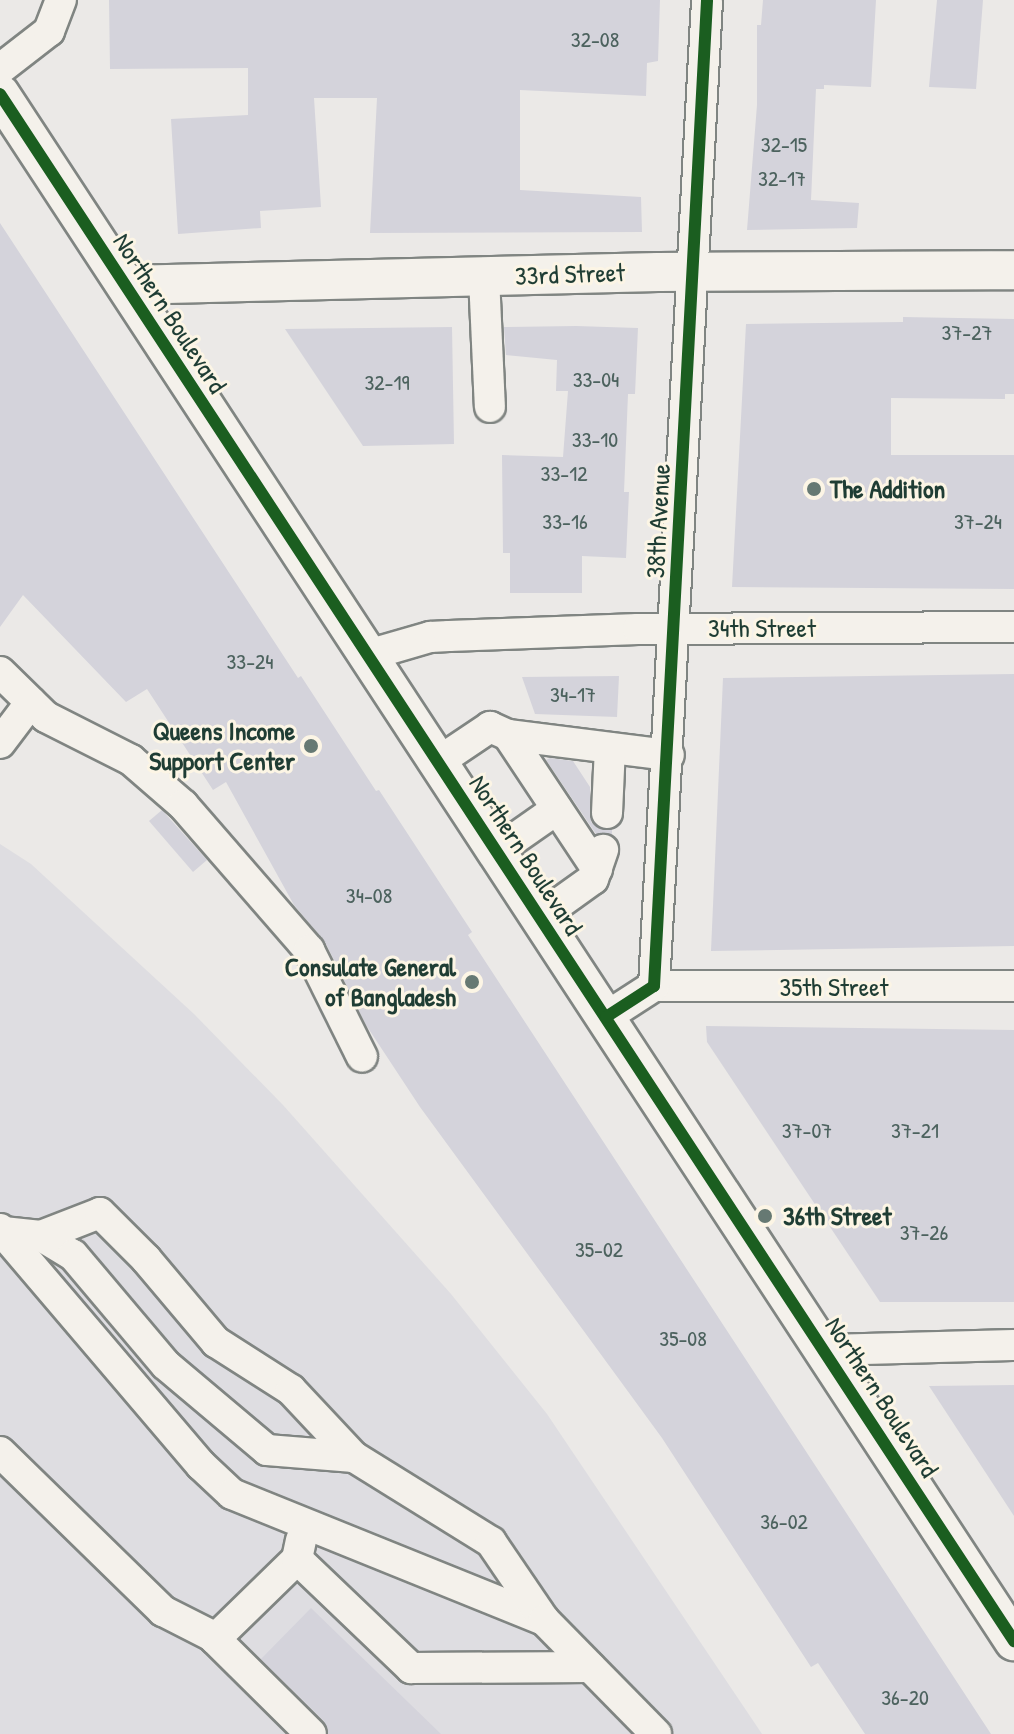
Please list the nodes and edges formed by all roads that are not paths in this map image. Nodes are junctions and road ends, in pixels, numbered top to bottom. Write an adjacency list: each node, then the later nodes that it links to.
1 (61, 0): 3 (street)
2 (707, 0): 6 (street, 38th Avenue)
3 (0, 69)
4 (0, 94): 8 (main road, Northern Boulevard)
5 (1014, 270): 6 (main road, 33rd Street)
6 (693, 272): 7 (main road, 33rd Street); 11 (street, 38th Avenue)
7 (484, 277): 8 (main road, 33rd Street); 9 (street)
8 (126, 285): 12 (main road, Northern Boulevard)
9 (490, 407)
10 (1014, 627): 11 (street, 34th Street)
11 (674, 629): 12 (street, 34th Street); 18 (street, 38th Avenue)
12 (368, 655): 19 (main road, Northern Boulevard)
13 (0, 672): 14 (street)
14 (31, 702): 16 (street); 27 (street)
15 (508, 735): 17 (street); 19 (street); 20 (street)
16 (0, 743)
17 (610, 748): 18 (street); 21 (street)
18 (669, 755): 24 (street, 38th Avenue)
19 (438, 762): 22 (main road, Northern Boulevard)
20 (557, 809): 22 (street); 23 (street)
21 (607, 813)
22 (497, 851): 23 (main road, Northern Boulevard)
23 (540, 917): 26 (main road, Northern Boulevard)
24 (654, 986): 25 (street, 35th Street); 26 (street)
25 (1014, 986)
26 (606, 1017): 31 (main road, Northern Boulevard)
27 (362, 1057)
28 (1, 1231): 29 (street); 34 (street)
29 (41, 1236): 33 (street); 33 (street)
30 (1014, 1345): 31 (street)
31 (824, 1350): 38 (main road, Northern Boulevard)
32 (0, 1452): 37 (street)
33 (354, 1457): 36 (street)
34 (305, 1523): 35 (street); 36 (street)
35 (297, 1559): 37 (street); 39 (street)
36 (544, 1620): 39 (street)
37 (215, 1639): 40 (street)
38 (1014, 1641)
39 (590, 1667): 41 (street)
40 (311, 1734)
41 (656, 1734)

